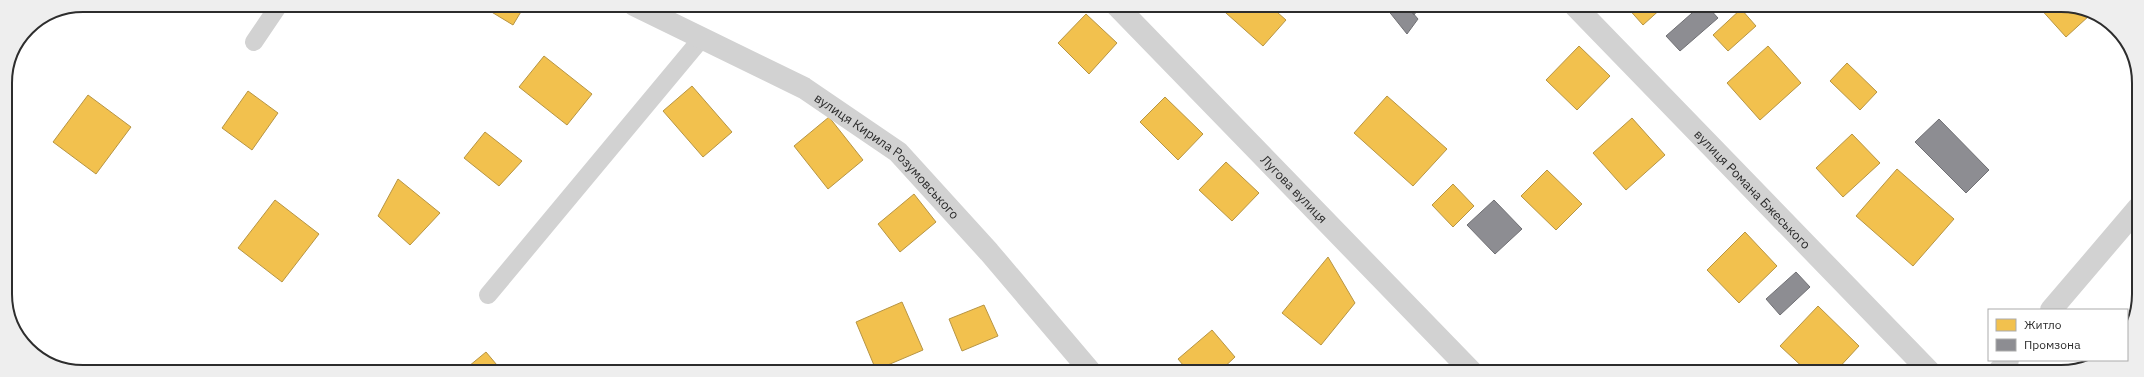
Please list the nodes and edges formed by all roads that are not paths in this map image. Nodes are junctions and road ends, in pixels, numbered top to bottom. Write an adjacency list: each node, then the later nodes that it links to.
1 (274, 12): 6 (lane)
2 (648, 12): 5 (street, вулиця Кирила Розумовського)
3 (1123, 12): 11 (street, Лугова вулиця)
4 (1581, 12): 12 (street, вулиця Романа Бжеського)
5 (702, 38): 8 (lane); 10 (street, вулиця Кирила Розумовського)
6 (254, 42)
7 (2132, 215): 9 (street)
8 (488, 295)
9 (2052, 309)
10 (1084, 365)
11 (1465, 365)
12 (1923, 365)

